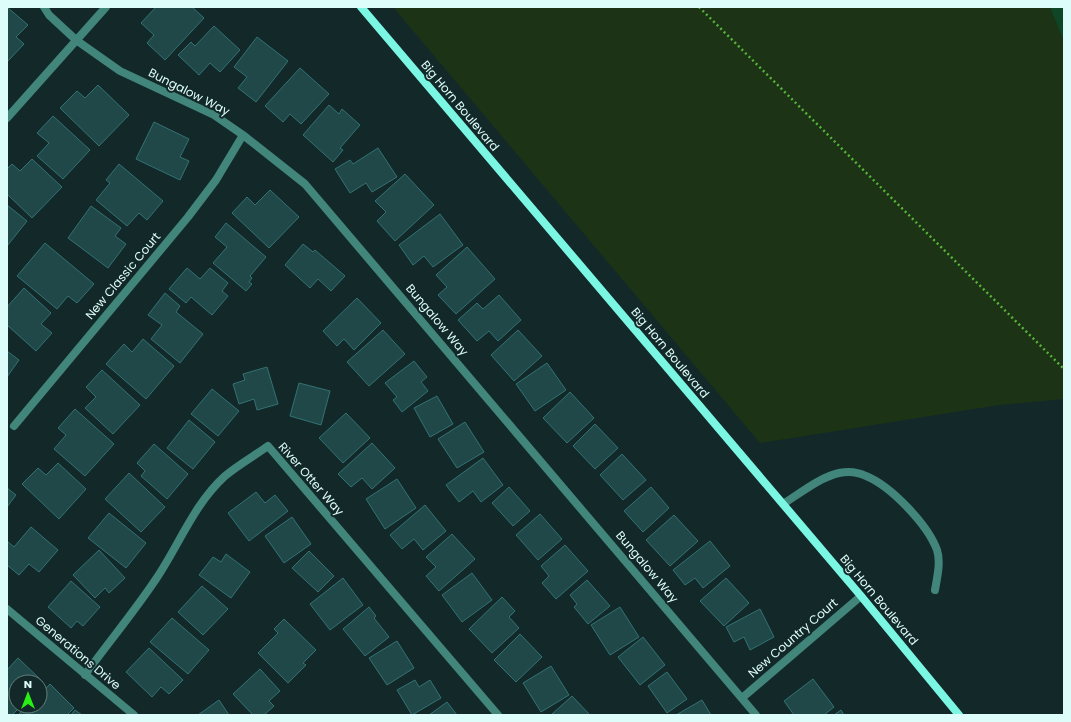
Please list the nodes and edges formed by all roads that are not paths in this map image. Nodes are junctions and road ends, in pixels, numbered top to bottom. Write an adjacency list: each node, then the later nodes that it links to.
1 (44, 7): 4 (street, Bungalow Way)
2 (106, 7): 4 (street)
3 (361, 7): 8 (main road, Big Horn Boulevard)
4 (76, 40): 5 (street); 6 (street, Bungalow Way)
5 (7, 118)
6 (244, 136): 7 (street, New Classic Court); 13 (street, Bungalow Way)
7 (14, 426)
8 (783, 504): 9 (street); 10 (main road, Big Horn Boulevard)
9 (935, 590)
10 (861, 596): 13 (street, New Country Court); 17 (main road, Big Horn Boulevard)
11 (7, 609): 12 (street, Generations Drive)
12 (85, 675): 14 (street, Generations Drive); 15 (street, River Otter Way)
13 (742, 698): 16 (street, Bungalow Way)
14 (134, 715)
15 (498, 715)
16 (756, 715)
17 (960, 715)

